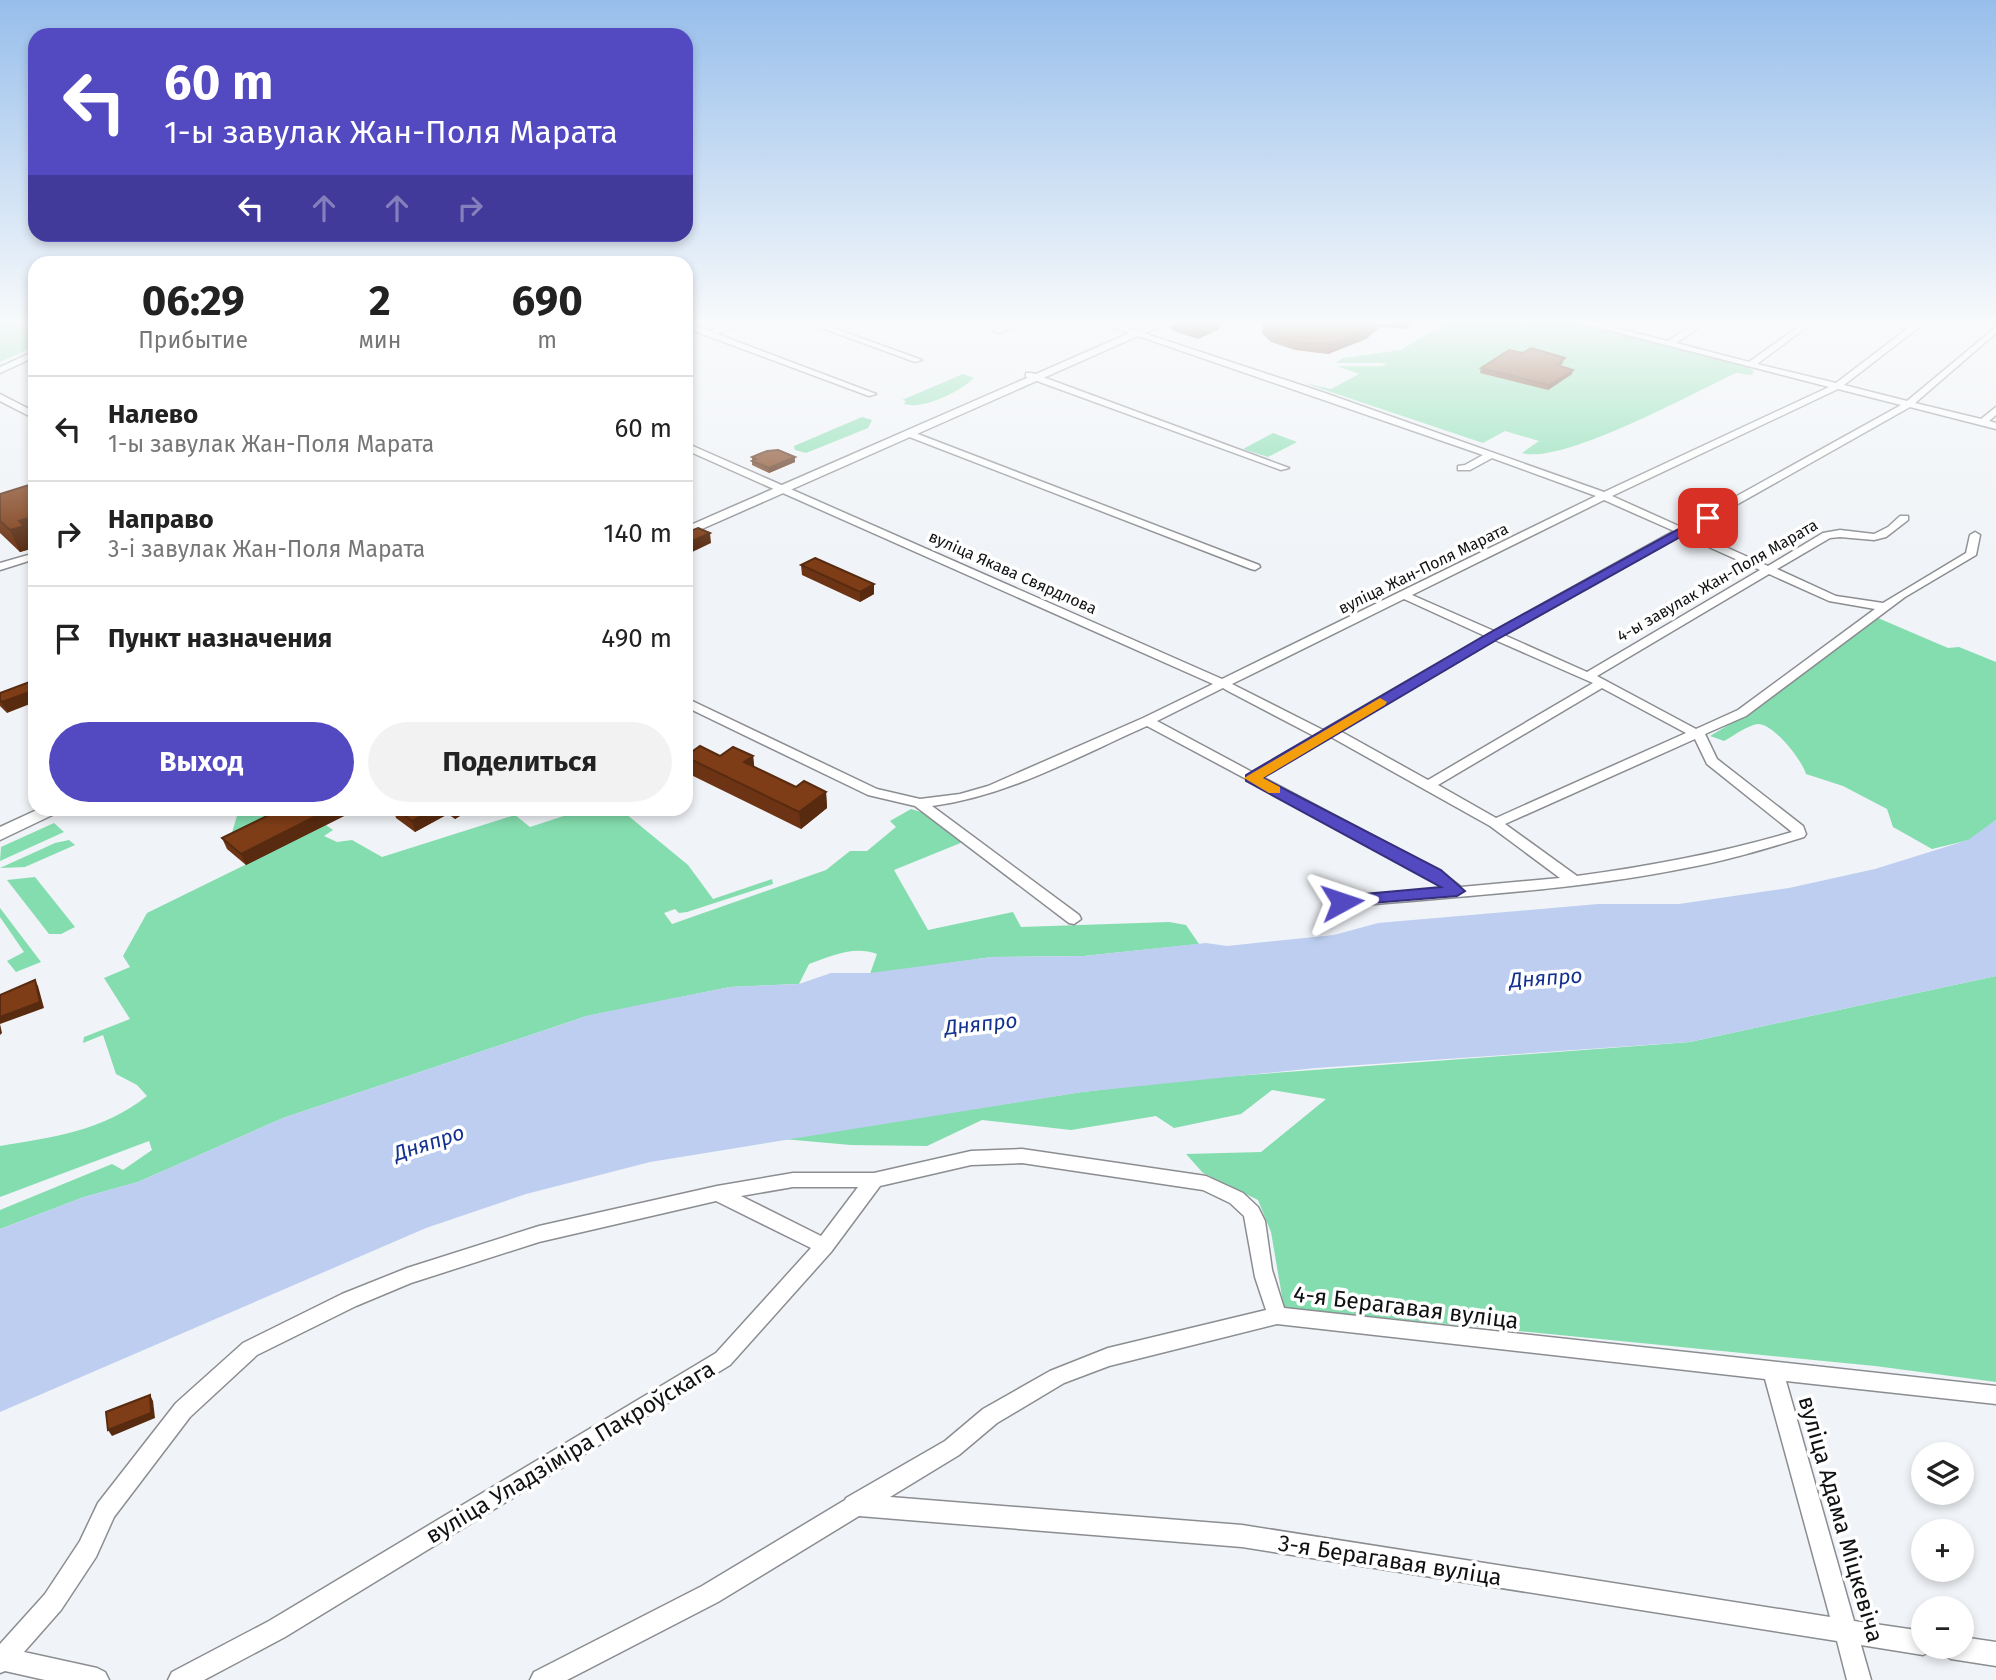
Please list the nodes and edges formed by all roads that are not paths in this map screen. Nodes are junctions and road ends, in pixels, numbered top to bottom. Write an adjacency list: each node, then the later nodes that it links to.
1 (4, 399): 11 (street)
2 (980, 399): 19 (main road)
3 (983, 399): 14 (main road)
4 (1097, 399): 17 (street)
5 (1332, 399): 16 (street)
6 (1809, 399): 20 (street, вуліца Жан-Поля Марата)
7 (1890, 399): 9 (street)
8 (1913, 399): 9 (street)
9 (1908, 404): 12 (street); 24 (street)
10 (1996, 410): 12 (street)
11 (28, 412)
12 (1982, 423): 13 (street)
13 (1996, 426)
14 (910, 434): 19 (main road); 27 (street)
15 (693, 449): 19 (street, вуліца Якава Свярдлова)
16 (1492, 454): 18 (street); 20 (street)
17 (1284, 468)
18 (1461, 468)
19 (779, 488): 22 (main road); 23 (main road); 37 (street, вуліца Якава Свярдлова)
20 (1604, 496): 24 (street); 30 (street, вуліца Жан-Поля Марата)
21 (1904, 518): 29 (street, 4-ы завулак Жан-Поля Марата)
22 (693, 522)
23 (693, 529)
24 (1684, 531): 29 (street); 34 (street)
25 (1975, 535): 32 (street)
26 (28, 558): 28 (street)
27 (1255, 567)
28 (0, 568)
29 (1770, 568): 31 (street); 35 (street, 4-ы завулак Жан-Поля Марата)
30 (1404, 595): 34 (street); 37 (street, вуліца Жан-Поля Марата)
31 (1833, 599): 32 (street); 33 (street)
32 (1887, 607): 33 (street)
33 (1864, 623): 41 (street)
34 (1493, 636): 35 (street); 40 (street)
35 (1587, 677): 36 (street)
36 (1602, 683): 41 (street); 43 (street)
37 (1221, 684): 39 (street, вуліца Жан-Поля Марата); 40 (street, вуліца Якава Свярдлова)
38 (693, 705): 44 (street)
39 (1147, 721): 42 (street); 44 (street, вуліца Жан-Поля Марата)
40 (1326, 733): 42 (street); 43 (street, вуліца Якава Свярдлова)
41 (1699, 735): 47 (street); 50 (street)
42 (1251, 778): 51 (street)
43 (1429, 785): 47 (street, вуліца Якава Свярдлова)
44 (920, 803): 53 (street)
45 (28, 812): 48 (main road)
46 (40, 816): 49 (main road)
47 (1495, 823): 50 (street, вуліца Якава Свярдлова)
48 (0, 824)
49 (0, 834)
50 (1573, 880): 51 (street)
51 (1457, 891): 52 (street)
52 (1342, 902)
53 (1074, 919)
54 (874, 1180): 55 (street); 56 (street, вуліца Уладзіміра Пакроўскага); 57 (street)
55 (717, 1193): 56 (street); 65 (street)
56 (824, 1246): 67 (street, вуліца Уладзіміра Пакроўскага)
57 (1276, 1316): 58 (street, 4-я Берагавая вуліца); 60 (street, 4-я Берагавая вуліца)
58 (1773, 1372): 59 (street, 4-я Берагавая вуліца); 61 (street, вуліца Адама Міцкевіча)
59 (1996, 1395)
60 (854, 1504): 61 (street, 3-я Берагавая вуліца); 68 (street, 4-я Берагавая вуліца)
61 (1845, 1630): 62 (street, 3-я Берагавая вуліца); 69 (street, вуліца Адама Міцкевіча)
62 (1911, 1641)
63 (1974, 1651): 64 (street)
64 (1996, 1654)
65 (2, 1660): 66 (street)
66 (97, 1680)
67 (180, 1680)
68 (542, 1680)
69 (1859, 1680)

